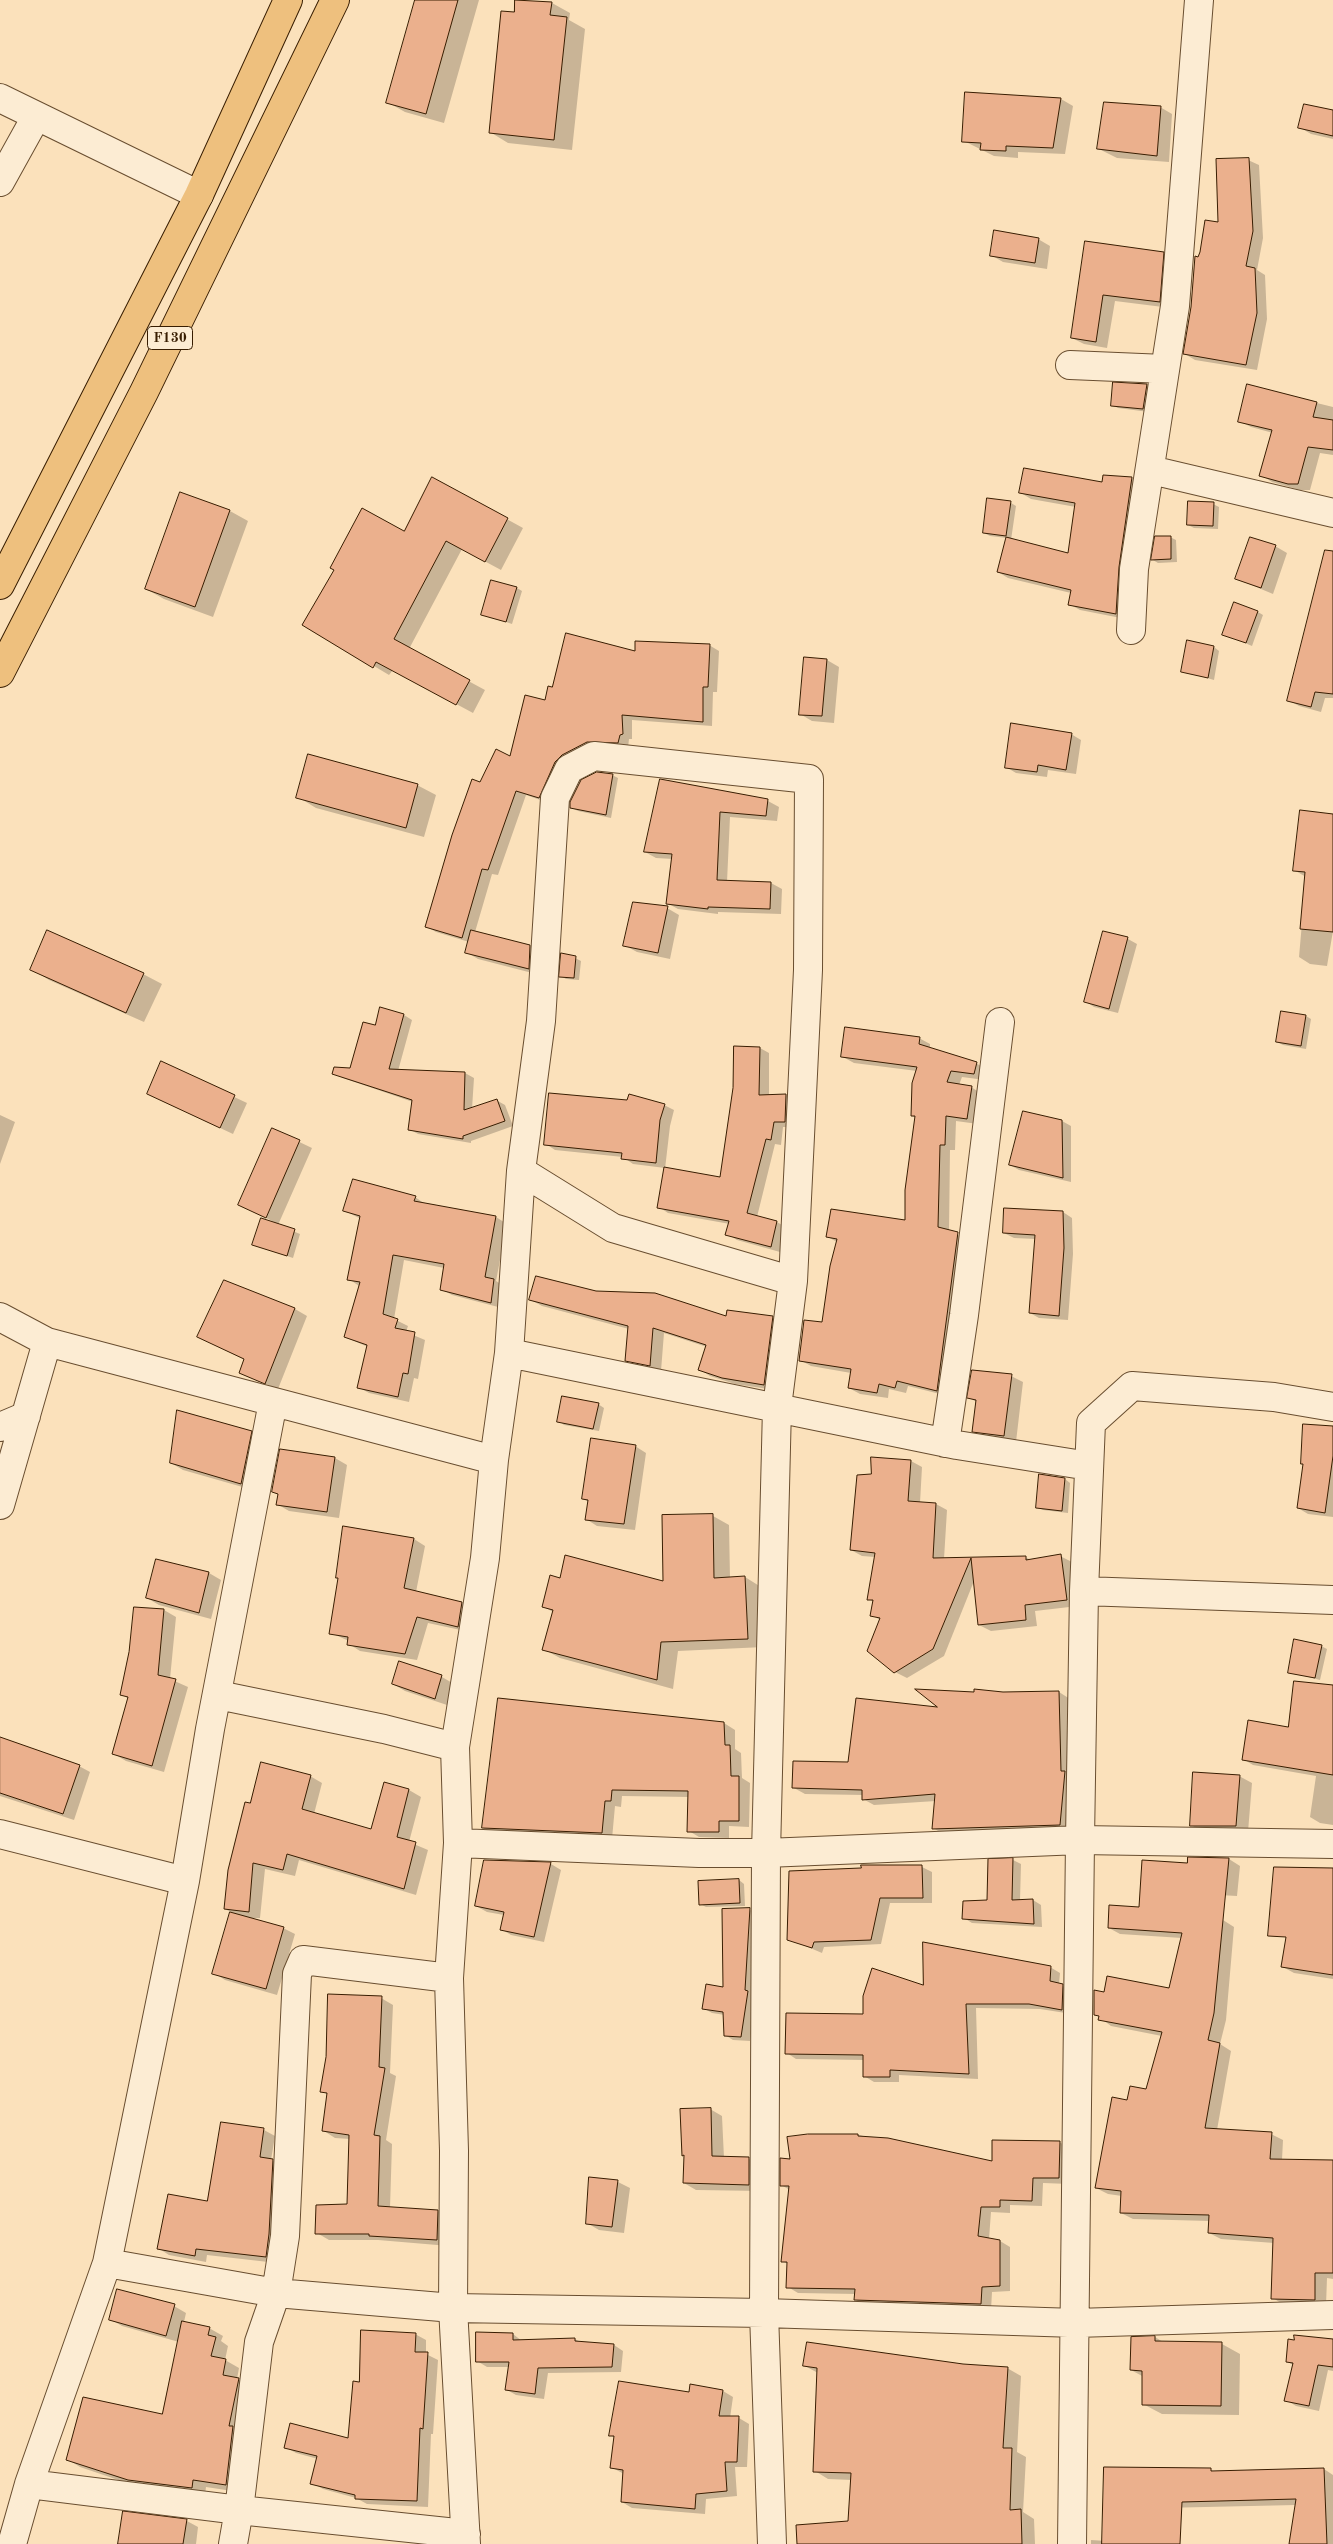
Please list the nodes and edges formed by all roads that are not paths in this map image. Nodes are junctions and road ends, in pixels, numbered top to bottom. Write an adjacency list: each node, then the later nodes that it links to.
1 (288, 0): 7 (main road, F130)
2 (335, 0): 14 (main road, F130)
3 (1199, 0): 9 (street)
4 (0, 98): 5 (street)
5 (36, 117): 6 (street); 7 (street)
6 (0, 182)
7 (199, 196): 12 (main road, F130)
8 (1070, 365): 9 (street)
9 (1165, 369): 10 (street)
10 (1151, 470): 11 (street); 13 (street)
11 (1333, 513)
12 (0, 585)
13 (1130, 630)
14 (0, 673)
15 (1000, 1022): 26 (street)
16 (522, 1171): 17 (street); 17 (street); 20 (street)
17 (794, 1281): 22 (street)
18 (0, 1317): 19 (street)
19 (47, 1342): 21 (street); 24 (street)
20 (509, 1353): 22 (street); 27 (street)
21 (272, 1402): 27 (street); 32 (street)
22 (777, 1407): 26 (street); 38 (street)
23 (1333, 1407): 28 (street)
24 (26, 1416): 25 (street); 29 (street)
25 (0, 1427)
26 (945, 1443): 28 (street)
27 (494, 1460): 33 (street)
28 (1089, 1466): 30 (street)
29 (0, 1505)
30 (1084, 1591): 31 (street); 35 (street)
31 (1333, 1600)
32 (218, 1695): 33 (street); 39 (street)
33 (455, 1747): 36 (street)
34 (0, 1834): 39 (street)
35 (1080, 1840): 37 (street); 38 (street); 46 (street)
36 (458, 1843): 38 (street); 40 (street)
37 (1333, 1844)
38 (766, 1853): 44 (street)
39 (185, 1881): 41 (street)
40 (449, 1978): 42 (street); 43 (street)
41 (107, 2263): 42 (street); 47 (street)
42 (276, 2293): 43 (street); 48 (street)
43 (453, 2308): 44 (street); 49 (street)
44 (764, 2313): 46 (street); 52 (street)
45 (1333, 2315): 46 (street)
46 (1076, 2323): 53 (street)
47 (29, 2484): 48 (street); 50 (street)
48 (239, 2510): 49 (street); 51 (street)
49 (466, 2539)
50 (12, 2544)
51 (233, 2544)
52 (772, 2544)
53 (1072, 2544)

